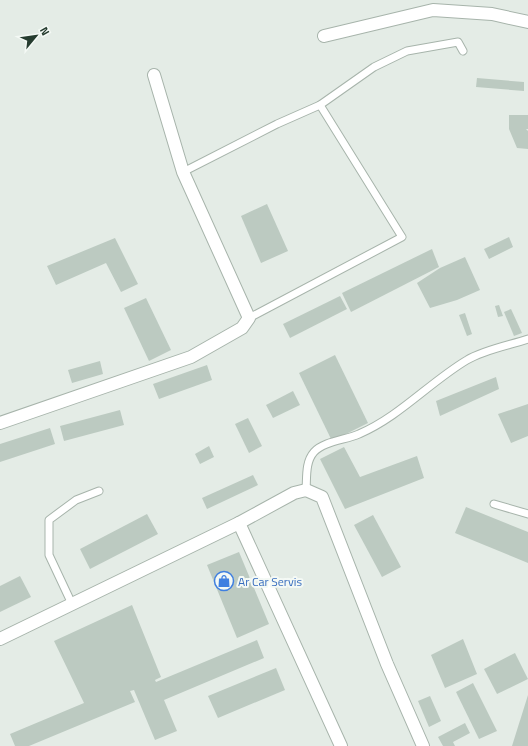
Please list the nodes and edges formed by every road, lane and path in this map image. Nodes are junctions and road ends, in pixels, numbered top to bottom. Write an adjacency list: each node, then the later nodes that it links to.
1 (528, 22): 2 (street)
2 (324, 36)
3 (463, 50): 5 (lane)
4 (154, 75): 6 (street)
5 (320, 105): 6 (lane); 7 (lane)
6 (183, 172): 7 (street)
7 (248, 318): 9 (street)
8 (528, 339): 10 (lane)
9 (0, 423)
10 (306, 490): 14 (street); 18 (street)
11 (98, 491): 15 (lane)
12 (494, 504): 13 (lane)
13 (528, 514)
14 (239, 523): 15 (street); 17 (street)
15 (72, 604): 16 (street)
16 (0, 639)
17 (341, 746)
18 (424, 746)

